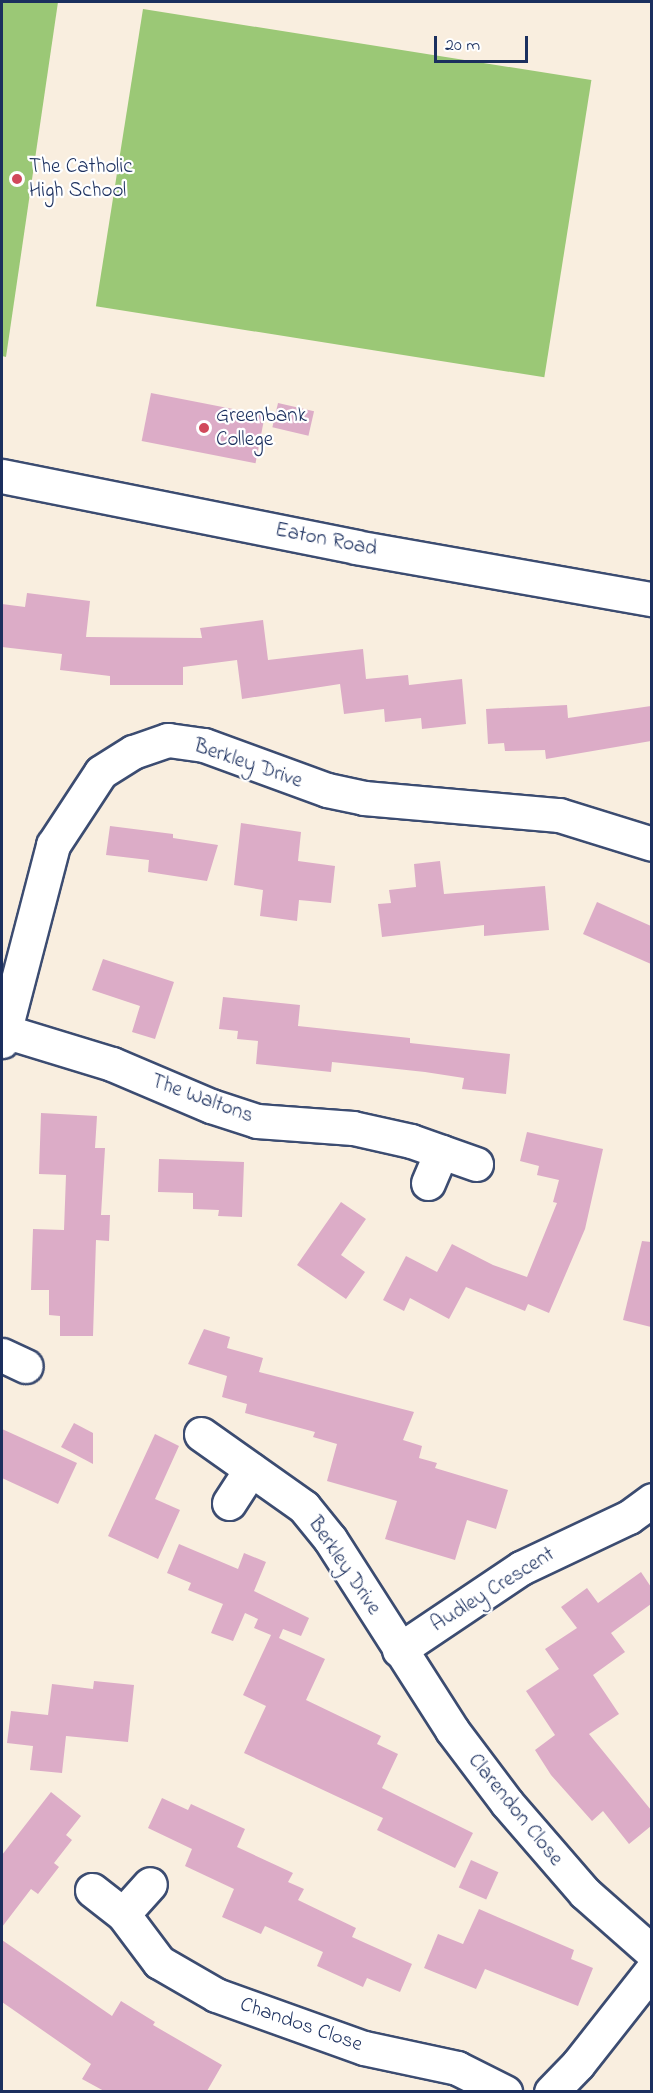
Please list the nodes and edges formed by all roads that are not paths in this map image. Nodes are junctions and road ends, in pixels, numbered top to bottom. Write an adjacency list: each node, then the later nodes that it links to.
1 (2, 476): 2 (street, Eaton Road)
2 (651, 598)
3 (651, 844): 4 (street, Berkley Drive)
4 (3, 1036): 5 (street, The Waltons)
5 (441, 1152): 6 (street, The Waltons); 7 (street)
6 (476, 1164)
7 (428, 1183)
8 (201, 1434): 9 (street, Berkley Drive)
9 (251, 1469): 11 (street); 12 (street, Berkley Drive)
10 (651, 1500): 12 (street, Audley Crescent)
11 (229, 1503)
12 (399, 1650): 16 (street, Clarendon Close)
13 (150, 1884): 15 (street)
14 (92, 1890): 15 (street, Chandos Close)
15 (123, 1914): 18 (street, Chandos Close)
16 (651, 1952)
17 (651, 1970): 19 (street)
18 (505, 2091)
19 (551, 2091)

